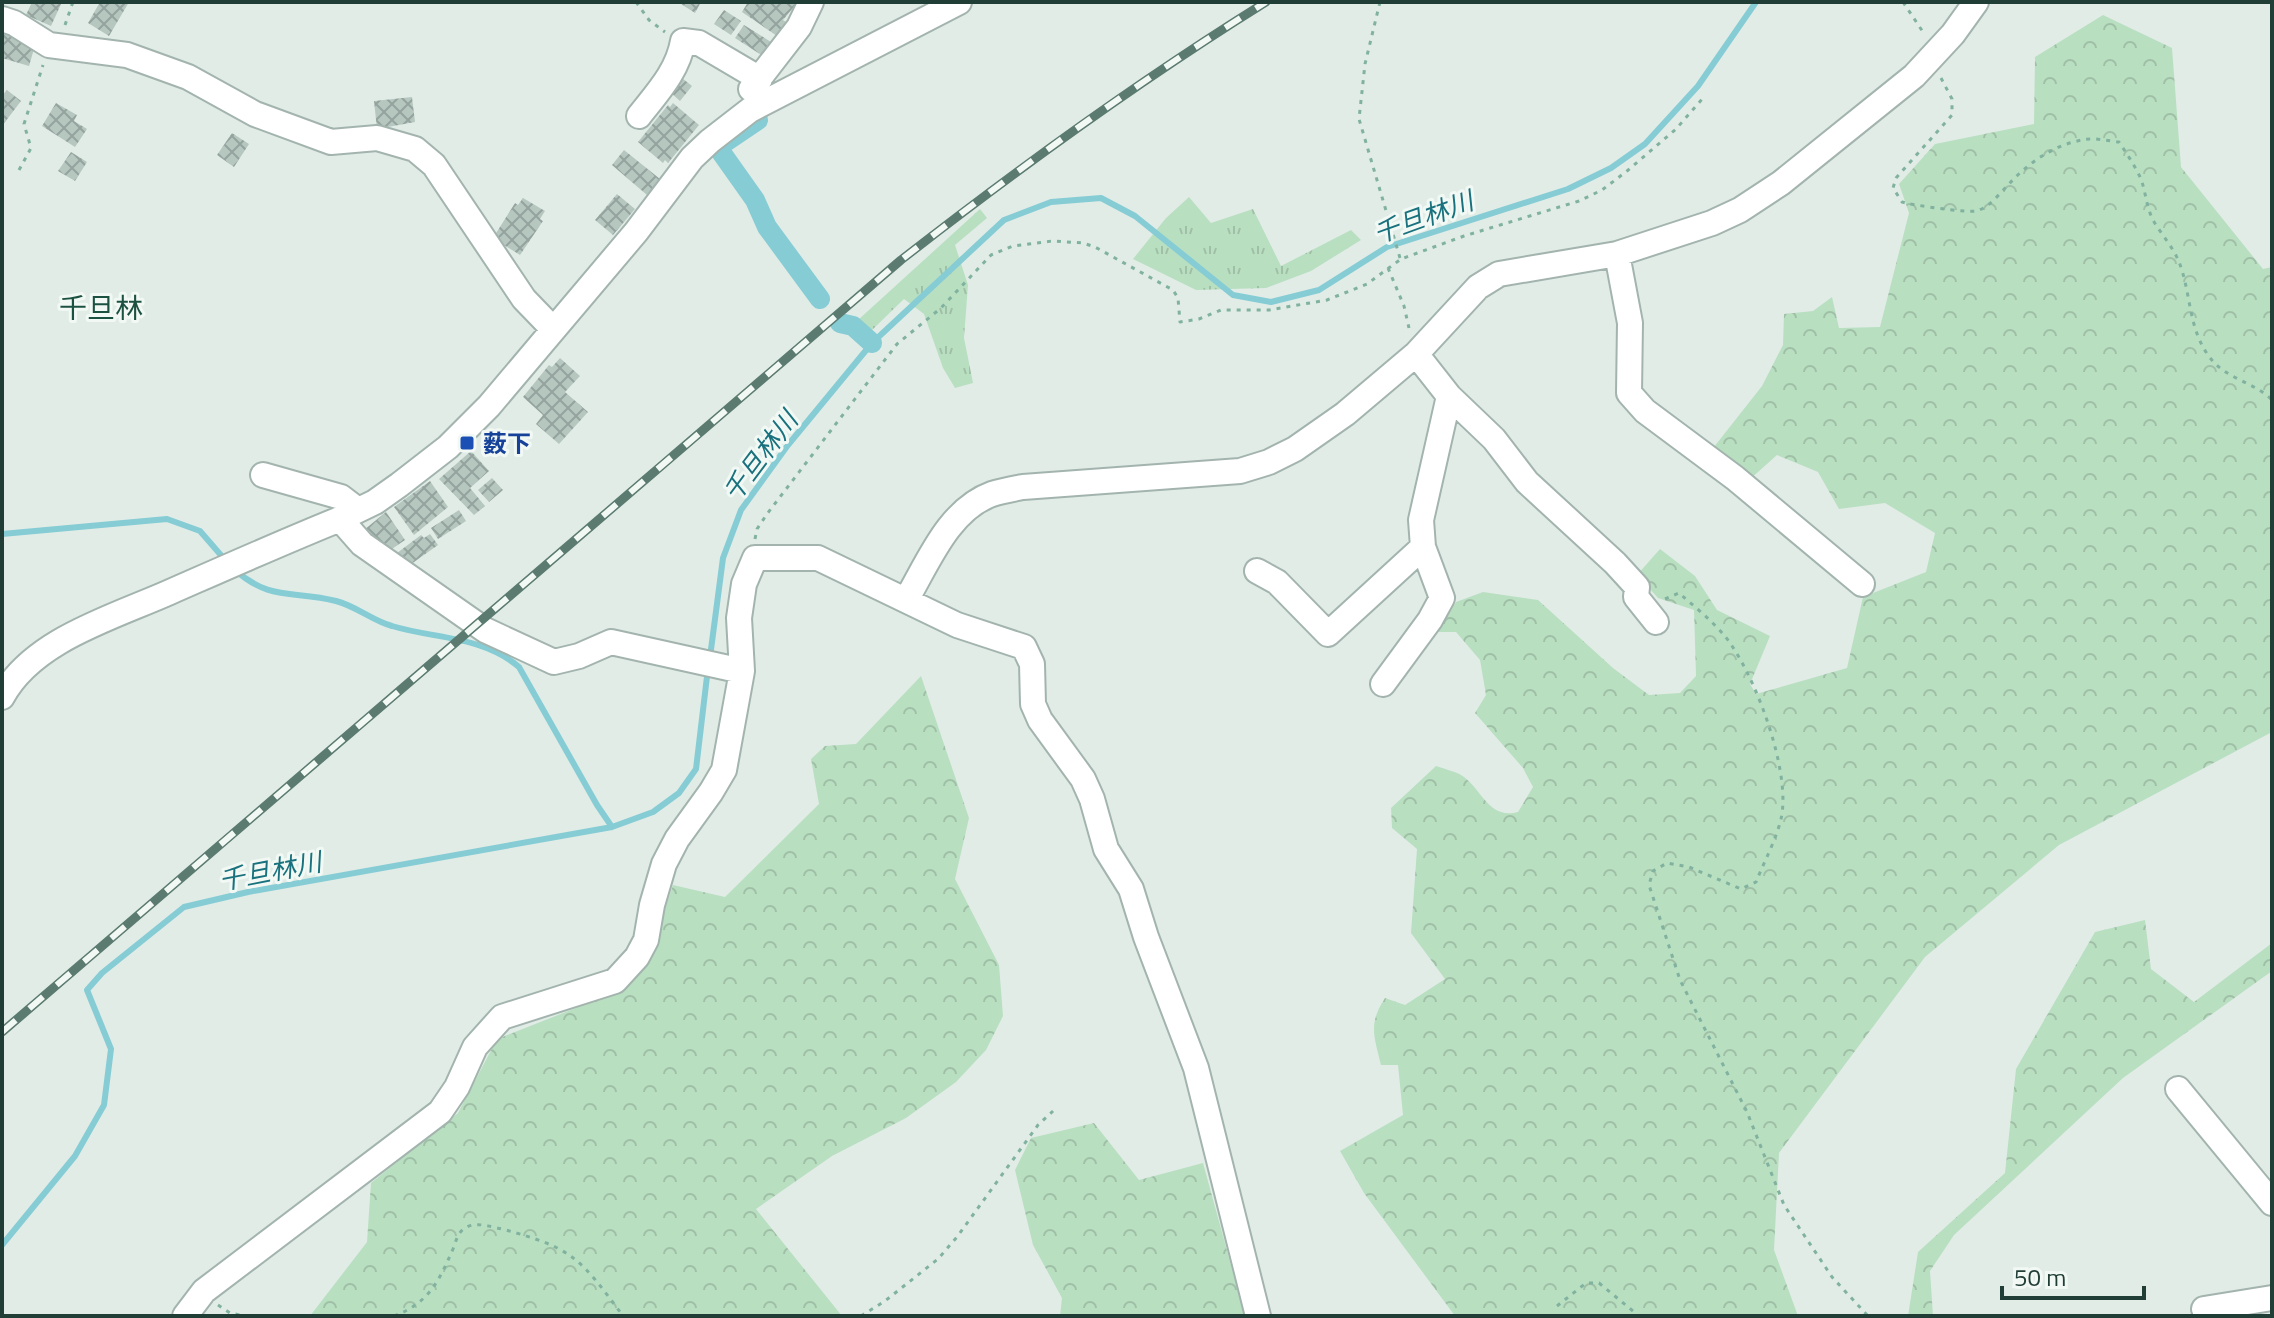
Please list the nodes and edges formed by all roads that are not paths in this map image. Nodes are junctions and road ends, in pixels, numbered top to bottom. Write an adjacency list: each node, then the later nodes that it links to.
1 (811, 2): 5 (street)
2 (959, 2): 6 (street)
3 (1976, 2): 8 (street)
4 (2, 19): 9 (street)
5 (760, 79): 6 (street); 7 (street)
6 (750, 110): 9 (street)
7 (639, 116)
8 (1617, 254): 10 (street); 16 (street)
9 (553, 329): 13 (street)
10 (1416, 354): 11 (street); 17 (street)
11 (1449, 396): 14 (street); 18 (street)
12 (263, 475): 13 (street)
13 (349, 514): 19 (street); 21 (street)
14 (1423, 547): 15 (street); 20 (street)
15 (1257, 571)
16 (1862, 584)
17 (906, 600): 19 (street); 27 (street)
18 (1656, 622)
19 (742, 671): 26 (street)
20 (1383, 684)
21 (2, 697)
22 (2178, 1089): 23 (street)
23 (2272, 1203)
24 (2272, 1298): 25 (street)
25 (2204, 1309)
26 (185, 1316)
27 (1258, 1316)

